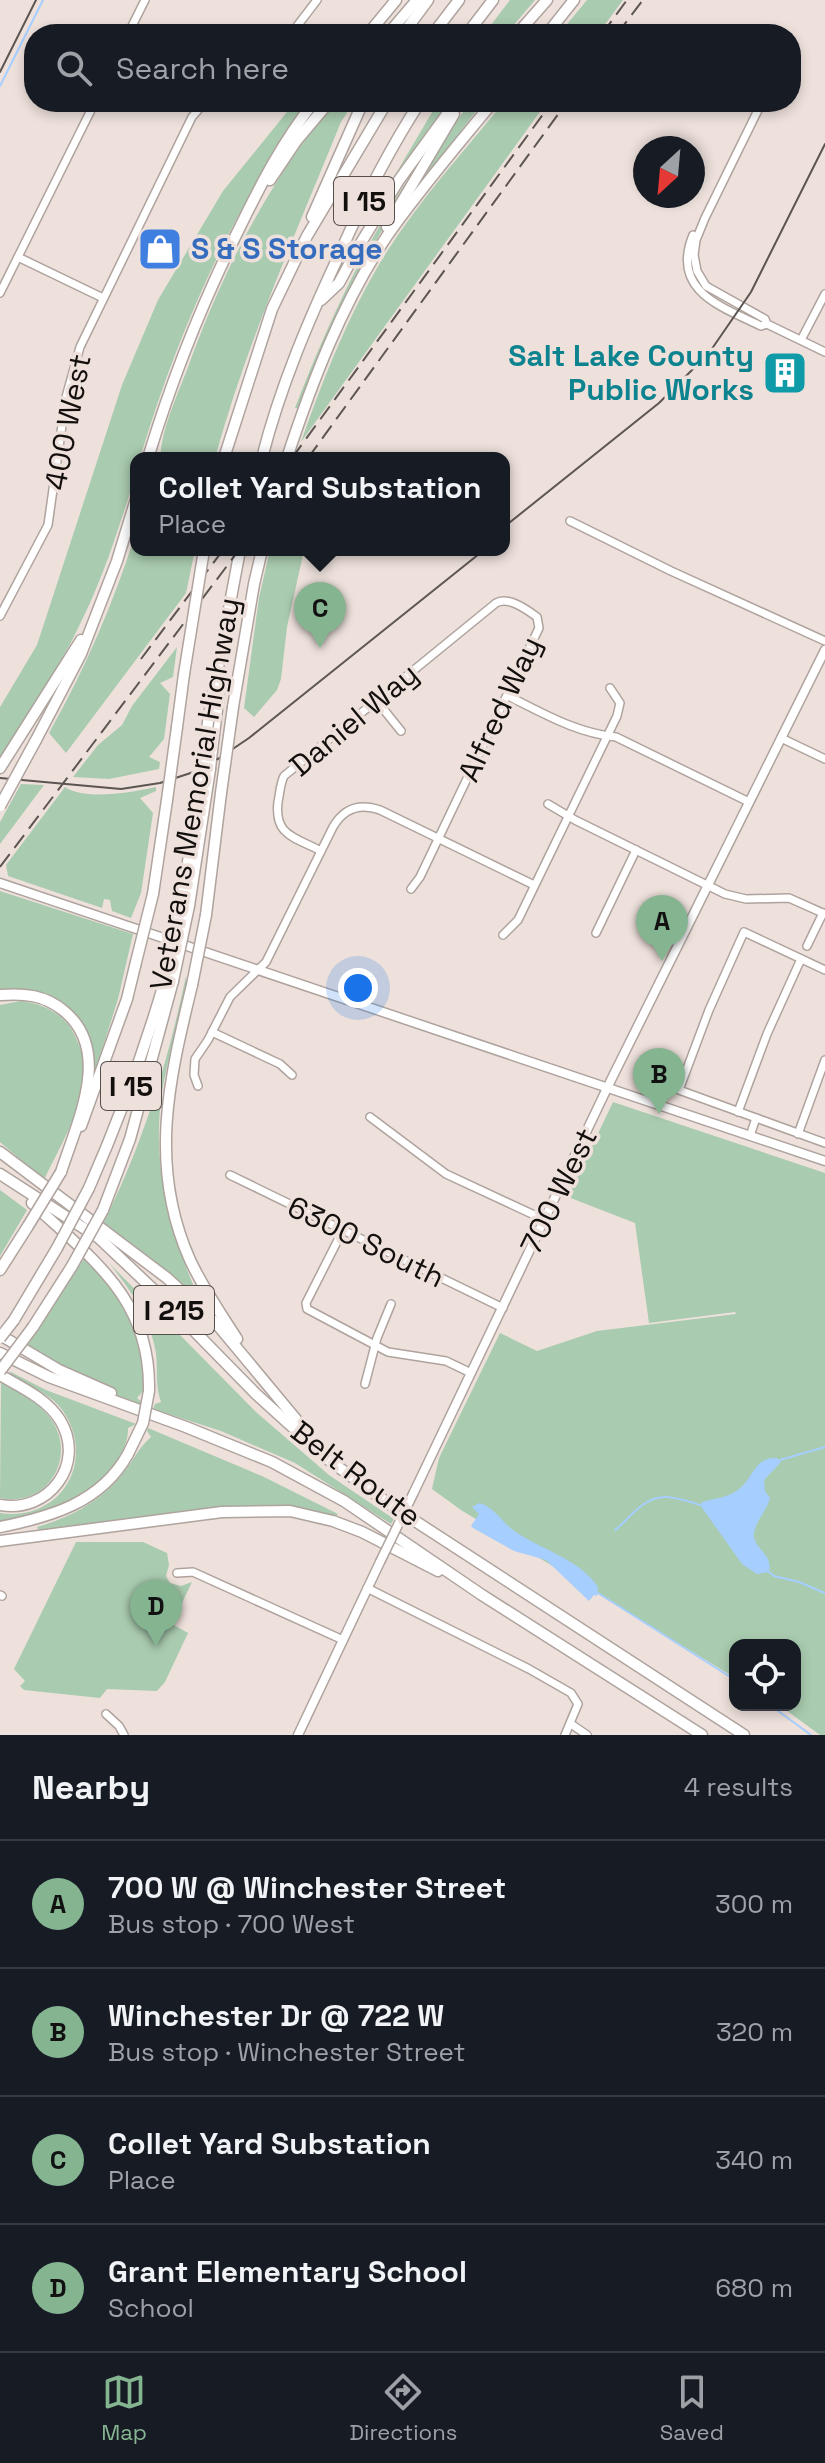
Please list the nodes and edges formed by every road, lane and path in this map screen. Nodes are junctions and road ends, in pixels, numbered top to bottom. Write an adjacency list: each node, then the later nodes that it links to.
1 (145, 0): 10 (street)
2 (317, 0): 11 (street)
3 (396, 0): 12 (highway)
4 (417, 0): 13 (highway)
5 (428, 0): 14 (highway)
6 (459, 0): 15 (highway)
7 (493, 0): 16 (highway)
8 (547, 0): 17 (highway)
9 (574, 0): 18 (highway)
10 (133, 24)
11 (299, 24)
12 (376, 24)
13 (397, 24)
14 (410, 24)
15 (441, 24)
16 (475, 24)
17 (526, 24)
18 (555, 24)
19 (90, 112): 31 (street)
20 (196, 112): 35 (street, 400 West)
21 (307, 112): 30 (highway)
22 (321, 112): 30 (highway)
23 (359, 112): 37 (highway)
24 (381, 112): 37 (highway, I 15)
25 (414, 112): 36 (highway, I 15)
26 (449, 112): 36 (highway)
27 (457, 112): 32 (highway)
28 (485, 112): 32 (highway)
29 (757, 112): 38 (street)
30 (246, 214): 40 (highway)
31 (18, 257): 33 (street); 35 (street)
32 (361, 279): 43 (highway)
33 (0, 293)
34 (825, 294): 38 (street)
35 (103, 298): 51 (street, 400 West)
36 (316, 304): 42 (highway, I 15)
37 (272, 309): 41 (highway, I 15)
38 (801, 340): 39 (street)
39 (825, 352)
40 (150, 452)
41 (226, 452)
42 (264, 452)
43 (289, 452)
44 (130, 517): 50 (highway)
45 (570, 521): 52 (street)
46 (203, 556): 98 (highway, Veterans Memorial Highway / I 15, bridge)
47 (239, 556): 53 (highway, Veterans Memorial Highway / I 15)
48 (261, 556): 109 (highway, bridge)
49 (501, 600): 56 (street, Alfred Way); 57 (street, Daniel Way)
50 (99, 611): 62 (highway); 65 (highway, bridge)
51 (0, 616)
52 (825, 641)
53 (222, 643): 74 (highway, Veterans Memorial Highway / I 15, bridge); 74 (highway, bridge)
54 (825, 650): 60 (main road, 700 West)
55 (610, 688): 59 (street)
56 (508, 696): 59 (street); 67 (street, Alfred Way)
57 (376, 700): 58 (street); 69 (street, Daniel Way)
58 (401, 731)
59 (606, 736): 63 (street); 66 (street)
60 (781, 738): 61 (street); 63 (main road, 700 West)
61 (825, 759)
62 (0, 768)
63 (749, 802): 72 (main road, 700 West)
64 (548, 804): 66 (street)
65 (0, 806)
66 (567, 815): 68 (street); 71 (street)
67 (439, 838): 69 (street); 71 (street); 73 (street, Alfred Way)
68 (636, 850): 72 (street); 76 (street)
69 (321, 851): 80 (street)
70 (0, 883): 80 (main road)
71 (534, 885): 77 (street)
72 (708, 885): 75 (street); 88 (main road, 700 West)
73 (411, 889)
74 (185, 904): 82 (highway, Veterans Memorial Highway / I 15, bridge)
75 (824, 914): 78 (street)
76 (596, 933)
77 (503, 935)
78 (807, 946)
79 (801, 959): 81 (street); 89 (street); 89 (street)
80 (257, 969): 84 (street); 88 (main road)
81 (825, 970)
82 (169, 980): 106 (highway, Veterans Memorial Highway / I 15, bridge); 110 (highway, bridge)
83 (0, 995): 98 (highway)
84 (212, 1032): 86 (street); 87 (street)
85 (825, 1060): 93 (street)
86 (292, 1075)
87 (198, 1086)
88 (608, 1088): 92 (main road); 101 (main road, 700 West)
89 (735, 1111): 91 (street); 92 (street)
90 (370, 1117): 101 (street)
91 (756, 1118): 93 (street); 94 (street)
92 (726, 1128): 94 (main road)
93 (798, 1134): 95 (street)
94 (750, 1136): 97 (main road)
95 (825, 1143)
96 (0, 1152): 109 (highway)
97 (825, 1161)
98 (61, 1172): 103 (highway, Veterans Memorial Highway / I 15, bridge)
99 (2, 1175): 114 (highway, Belt Route / I 215); 116 (highway, bridge)
100 (230, 1175): 102 (street, 6300 South)
101 (545, 1220): 105 (main road, 700 West)
102 (343, 1230): 105 (street, 6300 South); 107 (street)
103 (0, 1270)
104 (391, 1304): 107 (street)
105 (503, 1308): 111 (main road, 700 West)
106 (0, 1336): 113 (highway)
107 (375, 1346): 111 (street); 112 (street)
108 (0, 1353): 113 (highway, Belt Route)
109 (248, 1358): 114 (highway)
110 (0, 1373): 115 (highway)
111 (471, 1373): 119 (main road, 700 West, bridge)
112 (365, 1384)
113 (186, 1427): 120 (highway, Belt Route)
114 (330, 1461): 129 (highway, Belt Route / I 215)
115 (0, 1505)
116 (0, 1527)
117 (0, 1541): 120 (highway)
118 (177, 1573): 121 (street)
119 (367, 1588): 121 (main road, 700 West); 123 (street)
120 (482, 1595): 128 (highway, Belt Route)
121 (343, 1640): 125 (main road, 700 West)
122 (106, 1714): 124 (street)
123 (571, 1724): 126 (street); 127 (street)
124 (124, 1735)
125 (298, 1735)
126 (565, 1735)
127 (587, 1735)
128 (702, 1735)
129 (744, 1735)

